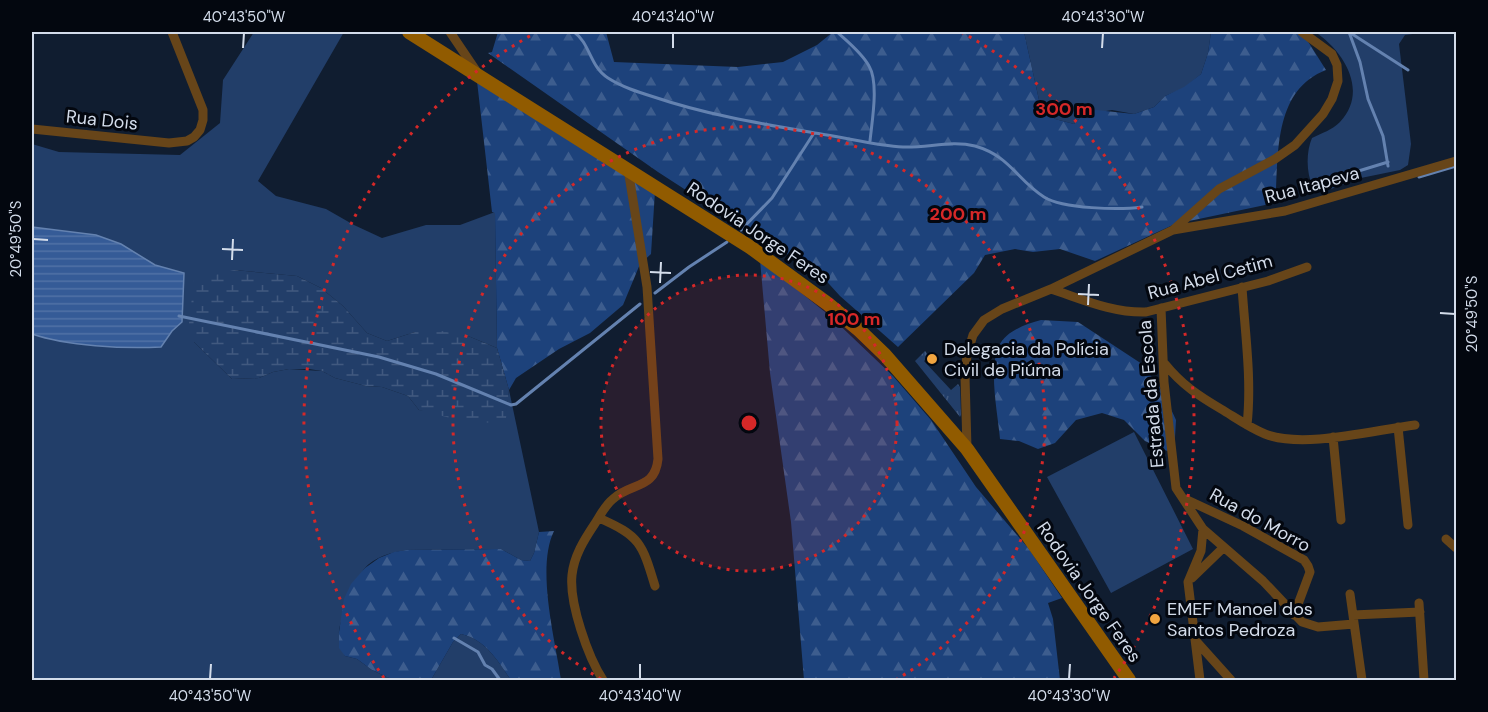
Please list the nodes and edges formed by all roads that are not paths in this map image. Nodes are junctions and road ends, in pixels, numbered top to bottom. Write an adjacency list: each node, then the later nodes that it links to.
1 (172, 32): 6 (street, Rua Dois)
2 (409, 32): 5 (main road, Rodovia Jorge Feres)
3 (450, 32): 5 (street)
4 (1302, 32): 9 (street)
5 (478, 74): 8 (main road, Rodovia Jorge Feres)
6 (32, 129)
7 (1456, 161): 9 (street, Rua Itapeva)
8 (628, 169): 19 (main road, Rodovia Jorge Feres); 21 (street)
9 (1173, 230): 12 (street)
10 (1307, 267): 11 (street, Rua Abel Cetim)
11 (1242, 287): 13 (street, Rua Abel Cetim); 16 (street)
12 (1051, 289): 13 (street, Rua Abel Cetim); 19 (street)
13 (1161, 308): 14 (street, Estrada da Escola)
14 (1165, 364): 16 (street); 20 (street, Estrada da Escola)
15 (1415, 424): 17 (street)
16 (1247, 425): 18 (street)
17 (1398, 427): 18 (street); 23 (street)
18 (1333, 436): 22 (street)
19 (968, 449): 35 (main road, Rodovia Jorge Feres)
20 (1181, 497): 24 (street, Estrada da Escola); 31 (street, Rua do Morro)
21 (598, 518): 29 (street); 34 (street)
22 (1341, 520)
23 (1408, 525)
24 (1203, 530): 26 (street, Estrada da Escola); 28 (street)
25 (1446, 539): 27 (street)
26 (1223, 548): 28 (street); 31 (street, Estrada da Escola)
27 (1456, 548)
28 (1188, 582): 33 (street)
29 (655, 586)
30 (1350, 594): 32 (street)
31 (1294, 615): 32 (street)
32 (1354, 619): 38 (street); 39 (street)
33 (1196, 641): 36 (street); 37 (street)
34 (603, 681)
35 (1129, 681)
36 (1200, 681)
37 (1231, 681)
38 (1362, 681)
39 (1424, 681)

